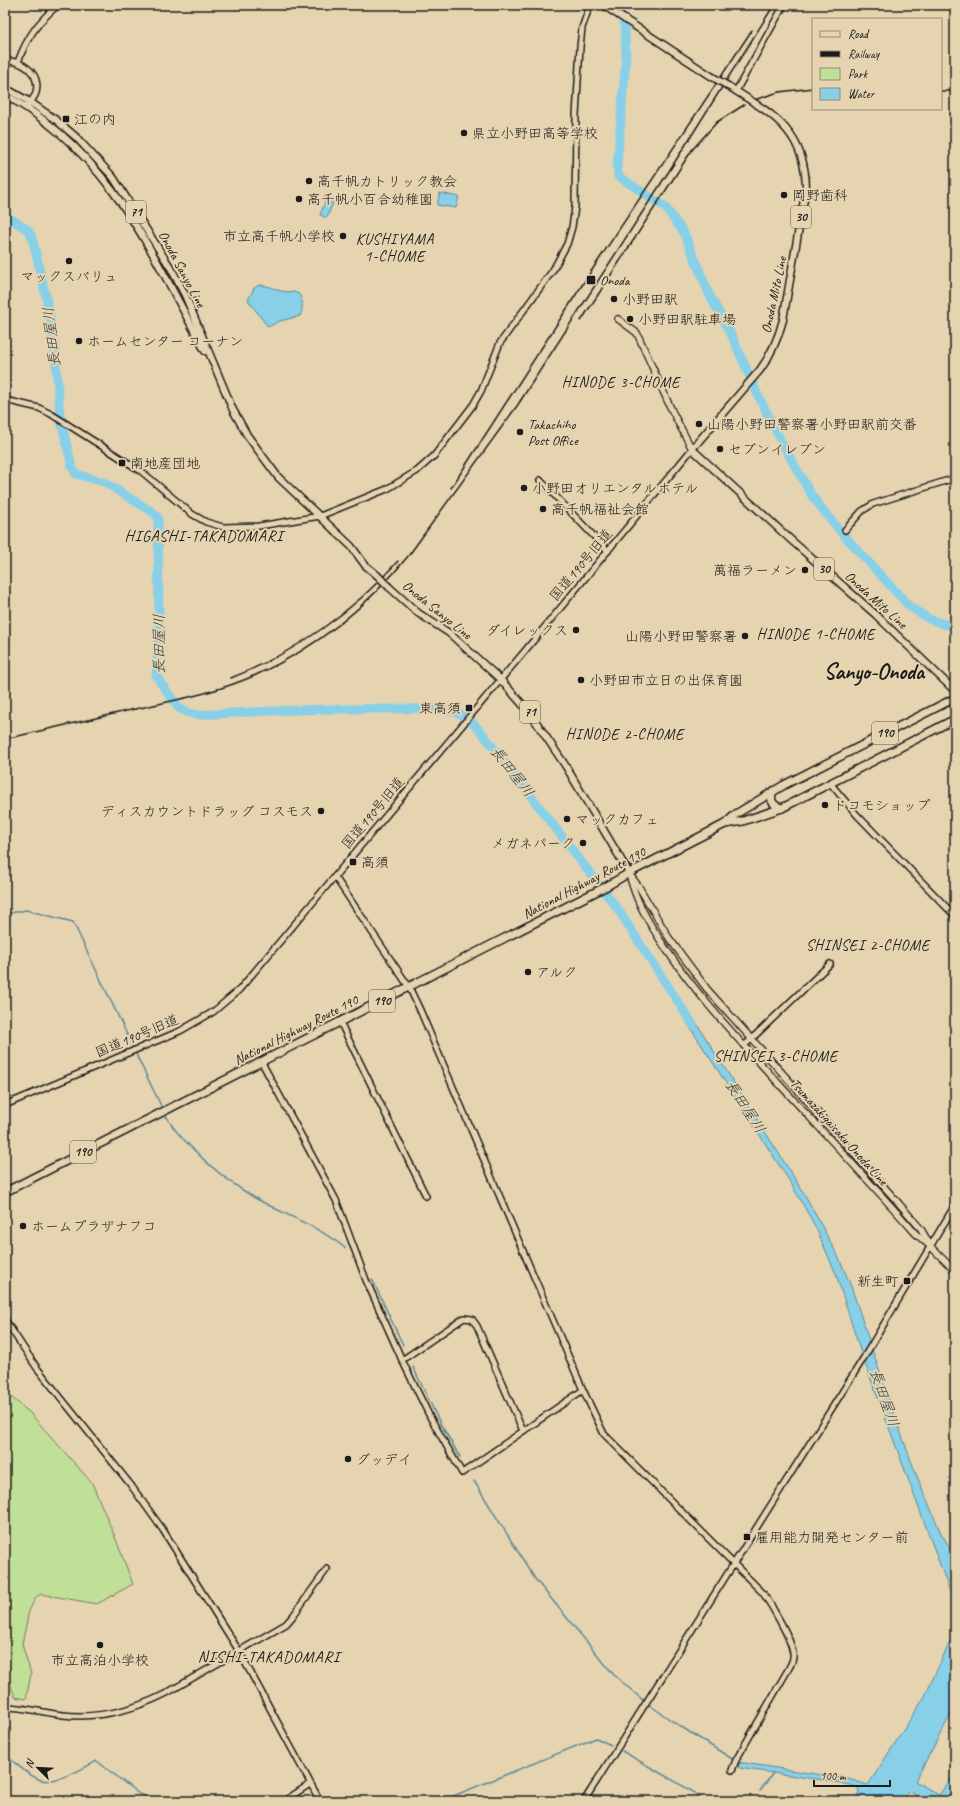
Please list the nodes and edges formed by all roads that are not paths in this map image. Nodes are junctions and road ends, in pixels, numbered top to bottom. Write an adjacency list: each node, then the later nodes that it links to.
1 (58, 5): 6 (street)
2 (590, 5): 16 (street)
3 (603, 5): 8 (main road, Onoda Mito Line / 30, bridge)
4 (784, 5): 8 (street)
5 (5, 61): 6 (street)
6 (18, 62): 10 (street)
7 (5, 88): 10 (main road, Onoda Sanyo Line / 71)
8 (736, 91): 13 (main road, Onoda Mito Line / 30)
9 (5, 95): 10 (main road, Onoda Sanyo Line / 71)
10 (29, 104): 16 (main road, Onoda Sanyo Line / 71)
11 (618, 319): 13 (main road)
12 (5, 400): 16 (street)
13 (692, 449): 18 (street, 国道190号旧道); 20 (main road, Onoda Mito Line / 30)
14 (955, 478): 17 (street)
15 (540, 480): 18 (street)
16 (320, 516): 19 (main road, Onoda Sanyo Line / 71, bridge)
17 (845, 530)
18 (608, 551): 19 (street, 国道190号旧道)
19 (500, 679): 27 (main road, Onoda Sanyo Line / 71); 28 (street, 国道190号旧道)
20 (955, 691)
21 (955, 698): 24 (highway, National Highway Route 190 / 190)
22 (955, 719): 23 (highway, National Highway Route 190 / 190)
23 (830, 783): 25 (highway, National Highway Route 190 / 190); 29 (street)
24 (773, 792): 25 (highway); 26 (highway, National Highway Route 190 / 190)
25 (782, 808): 26 (highway, National Highway Route 190 / 190)
26 (725, 824): 27 (highway, National Highway Route 190 / 190)
27 (628, 873): 31 (highway, National Highway Route 190 / 190); 33 (main road, Tsumazakigaisaku Onoda Line); 34 (main road, Tsumazakigaisaku Onoda Line)
28 (335, 878): 31 (street); 36 (street, 国道190号旧道)
29 (955, 916)
30 (830, 964): 33 (street)
31 (409, 987): 32 (highway, National Highway Route 190 / 190); 44 (street)
32 (340, 1022): 35 (highway, National Highway Route 190 / 190); 38 (street)
33 (751, 1039): 34 (street); 40 (main road, Tsumazakigaisaku Onoda Line)
34 (744, 1046): 40 (main road, Tsumazakigaisaku Onoda Line)
35 (261, 1061): 37 (highway, National Highway Route 190 / 190); 43 (street)
36 (5, 1105)
37 (5, 1192)
38 (426, 1196)
39 (955, 1205): 40 (street)
40 (931, 1247): 41 (main road, Tsumazakigaisaku Onoda Line); 46 (street)
41 (954, 1271)
42 (5, 1320): 48 (street)
43 (402, 1360): 45 (street); 45 (street)
44 (583, 1390): 45 (street); 46 (street)
45 (523, 1431)
46 (734, 1564): 50 (street); 54 (street)
47 (327, 1569): 48 (street)
48 (239, 1651): 49 (street); 51 (street)
49 (5, 1707)
50 (733, 1768)
51 (310, 1784): 52 (street); 53 (street)
52 (284, 1801)
53 (320, 1801)
54 (584, 1801)

